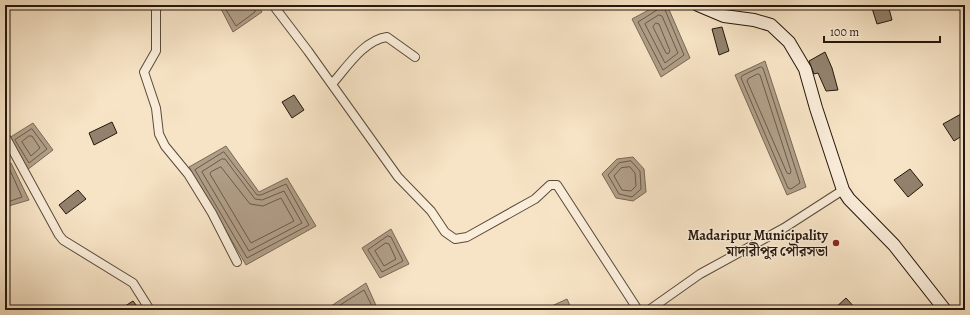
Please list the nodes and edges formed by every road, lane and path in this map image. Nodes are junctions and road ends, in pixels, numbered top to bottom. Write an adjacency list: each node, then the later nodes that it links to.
1 (156, 5): 8 (street)
2 (273, 5): 5 (street)
3 (698, 5): 7 (street)
4 (416, 57): 5 (street)
5 (332, 84): 10 (street)
6 (5, 136): 9 (street)
7 (843, 190): 11 (street); 12 (street)
8 (237, 262)
9 (150, 310)
10 (638, 310)
11 (649, 310)
12 (945, 310)

